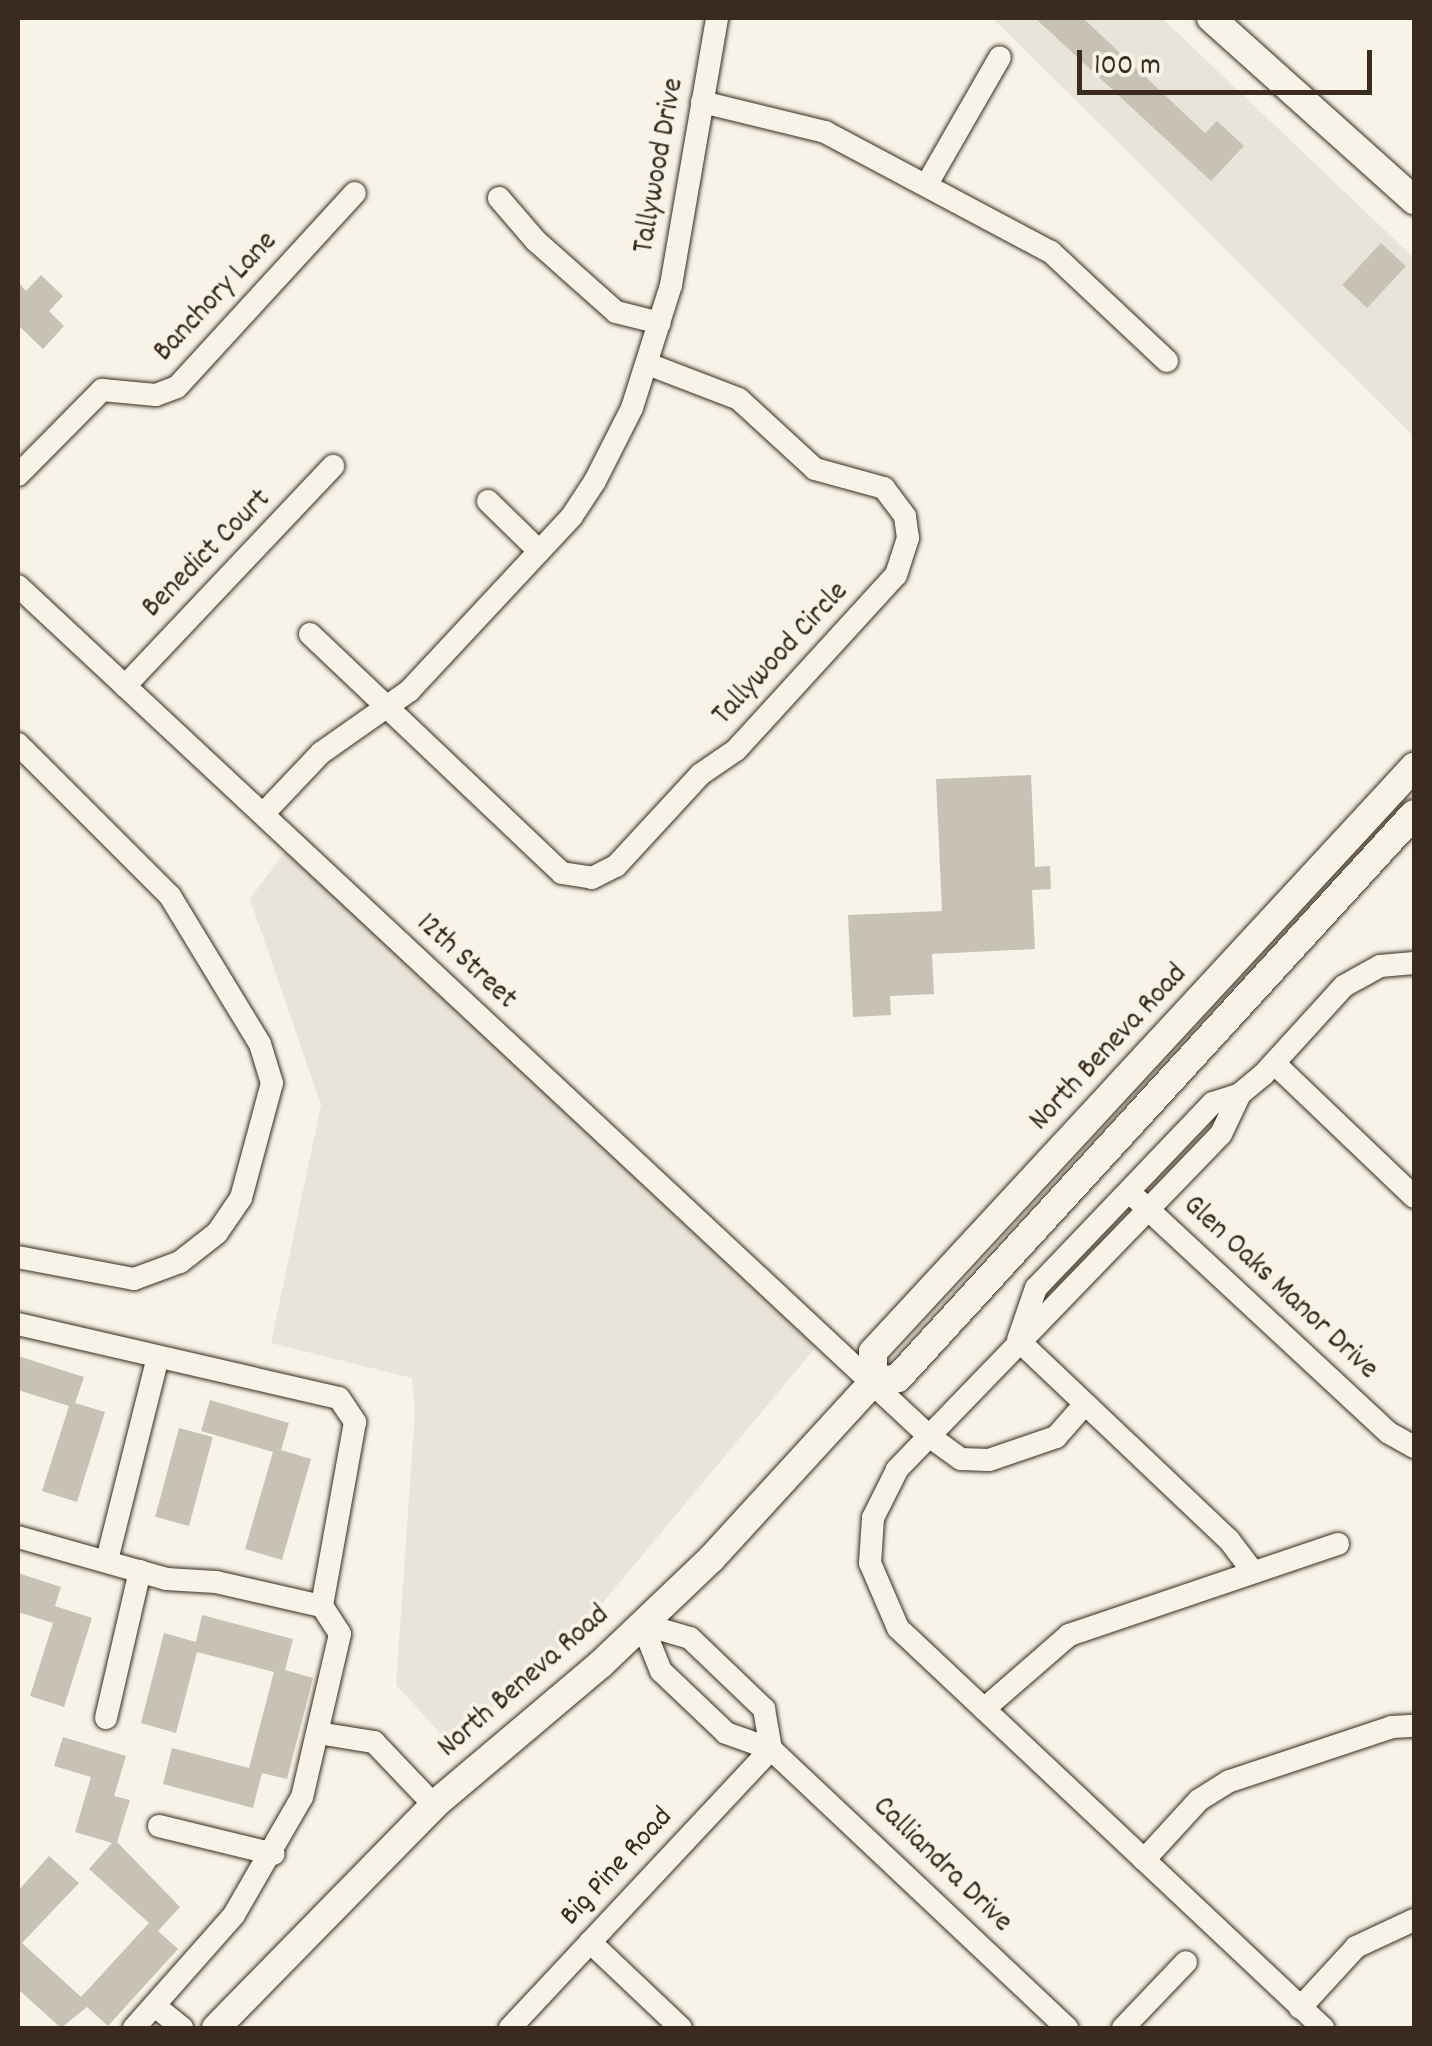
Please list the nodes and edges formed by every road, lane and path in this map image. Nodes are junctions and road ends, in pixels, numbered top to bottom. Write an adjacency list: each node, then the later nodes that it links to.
1 (717, 18): 4 (street, Tallywood Drive)
2 (1211, 18): 8 (main road)
3 (1000, 57): 5 (street)
4 (702, 102): 5 (street); 9 (street, Tallywood Drive)
5 (927, 184): 10 (street)
6 (355, 192): 13 (street, Banchory Lane)
7 (500, 198): 9 (street)
8 (1414, 200)
9 (660, 323): 11 (street, Tallywood Drive)
10 (1166, 361)
11 (648, 364): 15 (street, Tallywood Drive); 19 (street, Tallywood Circle)
12 (333, 466): 18 (street, Benedict Court)
13 (18, 475)
14 (488, 501): 15 (street)
15 (539, 552): 19 (street, Tallywood Drive)
16 (18, 586): 18 (street, 12th Street)
17 (310, 634): 19 (street)
18 (125, 686): 22 (street, 12th Street)
19 (386, 709): 22 (street, Tallywood Drive)
20 (18, 744): 30 (street)
21 (1414, 767): 34 (main road, North Beneva Road)
22 (264, 814): 34 (street, 12th Street)
23 (1414, 814): 34 (main road, North Beneva Road)
24 (1414, 963): 25 (street, Glen Oaks Manor Drive)
25 (1274, 1063): 26 (street, Glen Oaks Manor Drive); 28 (street)
26 (1240, 1094): 27 (street, Glen Oaks Manor Drive); 29 (street, Glen Oaks Manor Drive)
27 (1128, 1191): 29 (street, Glen Oaks Manor Drive); 32 (street, Glen Oaks Manor Drive)
28 (1414, 1198)
29 (1149, 1210): 32 (street, Glen Oaks Manor Drive); 37 (street, Glen Oaks Manor Drive)
30 (18, 1257)
31 (18, 1324): 33 (street)
32 (1018, 1340): 35 (street); 36 (street, Glen Oaks Manor Drive)
33 (158, 1356): 40 (street); 43 (street)
34 (873, 1382): 36 (street); 44 (main road, North Beneva Road)
35 (1085, 1404): 36 (street); 42 (street)
36 (929, 1436): 45 (street, Glen Oaks Manor Drive)
37 (1414, 1447)
38 (18, 1537): 40 (street)
39 (1338, 1544): 42 (street)
40 (106, 1560): 41 (street)
41 (140, 1572): 43 (street); 46 (street)
42 (1254, 1572): 45 (street)
43 (322, 1606): 48 (street)
44 (642, 1624): 49 (street, Calliandra Drive); 49 (street); 50 (main road, North Beneva Road)
45 (984, 1709): 53 (street, Glen Oaks Manor Drive)
46 (106, 1718)
47 (1414, 1726): 53 (street)
48 (318, 1733): 50 (street); 52 (street)
49 (771, 1749): 55 (street, Big Pine Road); 64 (street, Calliandra Drive)
50 (434, 1805): 61 (main road, North Beneva Road)
51 (159, 1826): 52 (street)
52 (274, 1854): 57 (street)
53 (1144, 1860): 58 (street, Glen Oaks Manor Drive)
54 (1414, 1920): 58 (street)
55 (590, 1942): 62 (street, Big Pine Road); 63 (street)
56 (1186, 1962): 65 (street)
57 (155, 2006): 59 (street); 60 (street)
58 (1300, 2008): 66 (street, Glen Oaks Manor Drive)
59 (134, 2028)
60 (182, 2028)
61 (216, 2028)
62 (510, 2028)
63 (682, 2028)
64 (1068, 2028)
65 (1123, 2028)
66 (1323, 2028)

